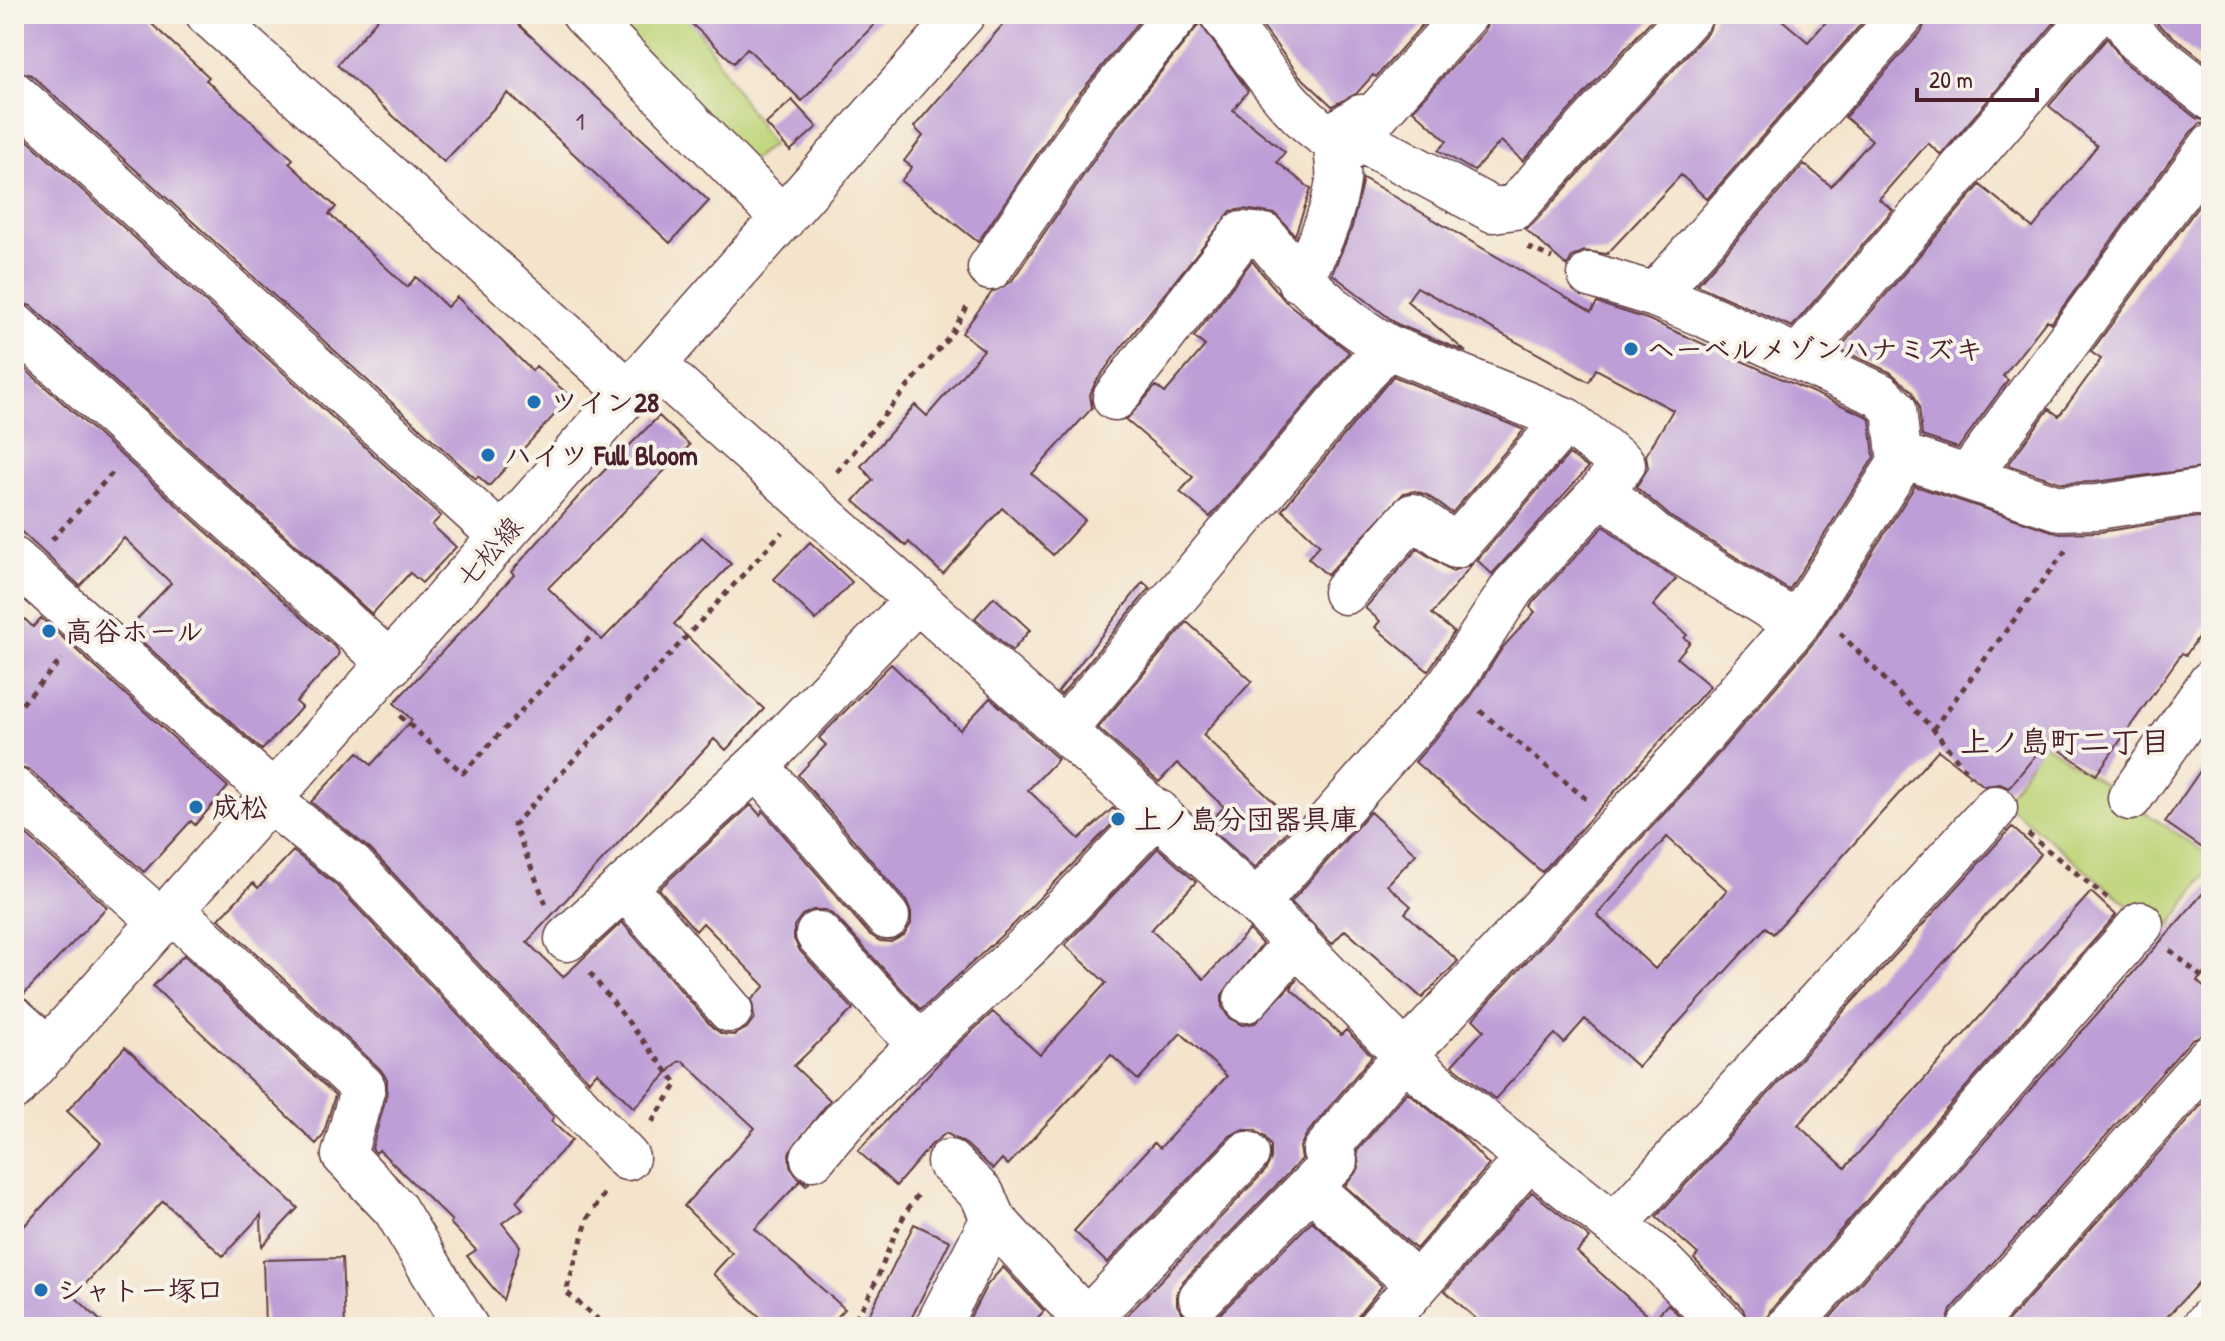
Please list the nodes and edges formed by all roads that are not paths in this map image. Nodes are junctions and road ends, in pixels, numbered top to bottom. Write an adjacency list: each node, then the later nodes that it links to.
1 (208, 14): 23 (street)
2 (584, 14): 15 (street)
3 (963, 14): 15 (street, 七松線)
4 (1177, 14): 16 (street)
5 (1222, 14): 13 (street)
6 (1466, 14): 13 (street)
7 (1691, 14): 13 (street)
8 (1903, 14): 19 (street)
9 (2095, 14): 22 (street)
10 (2121, 14): 12 (street)
11 (14, 94): 30 (street)
12 (2211, 98)
13 (1335, 143): 18 (street)
14 (2211, 147): 27 (street)
15 (783, 219): 23 (street, 七松線)
16 (990, 268)
17 (1590, 275): 19 (street)
18 (1299, 280): 21 (street); 24 (street)
19 (1655, 295): 22 (street)
20 (14, 325): 35 (street)
21 (1386, 346): 25 (street); 37 (street)
22 (1798, 358): 26 (street)
23 (642, 379): 30 (street, 七松線); 33 (street)
24 (1115, 398)
25 (1566, 420): 29 (street); 32 (street)
26 (1900, 455): 27 (street); 34 (street)
27 (1968, 477): 28 (street)
28 (2207, 488)
29 (1602, 491): 34 (street); 45 (street)
30 (502, 537): 35 (street, 七松線)
31 (20, 565): 40 (street)
32 (1345, 592)
33 (918, 599): 37 (street); 38 (street)
34 (1797, 624): 57 (street)
35 (391, 664): 40 (street, 七松線)
36 (2211, 682): 41 (street)
37 (1065, 729): 43 (street)
38 (757, 766): 44 (street); 47 (street)
39 (14, 790): 46 (street)
40 (272, 798): 46 (street, 七松線); 61 (street)
41 (2130, 798)
42 (1995, 808): 67 (street)
43 (1158, 812): 45 (street); 55 (street)
44 (625, 887): 50 (street); 53 (street)
45 (1257, 903): 51 (street)
46 (168, 917): 56 (street, 七松線); 71 (street)
47 (887, 917)
48 (2141, 924): 75 (street)
49 (818, 934): 55 (street)
50 (567, 939)
51 (1297, 941): 52 (street); 57 (street)
52 (1246, 1000)
53 (730, 1010)
54 (14, 1019): 56 (street)
55 (919, 1044): 62 (street)
56 (49, 1050): 59 (street, 七松線)
57 (1407, 1053): 63 (street); 69 (street)
58 (2211, 1056): 76 (street)
59 (14, 1088)
60 (1247, 1154): 70 (street)
61 (627, 1158)
62 (813, 1158)
63 (1528, 1159): 67 (street); 68 (street)
64 (949, 1162): 66 (street)
65 (1331, 1206): 68 (street)
66 (993, 1219): 70 (street); 72 (street)
67 (1616, 1224): 74 (street)
68 (1417, 1284): 73 (street)
69 (1201, 1298)
70 (1086, 1325)
71 (466, 1327)
72 (937, 1327)
73 (1380, 1327)
74 (1725, 1327)
75 (1789, 1327)
76 (1970, 1327)

